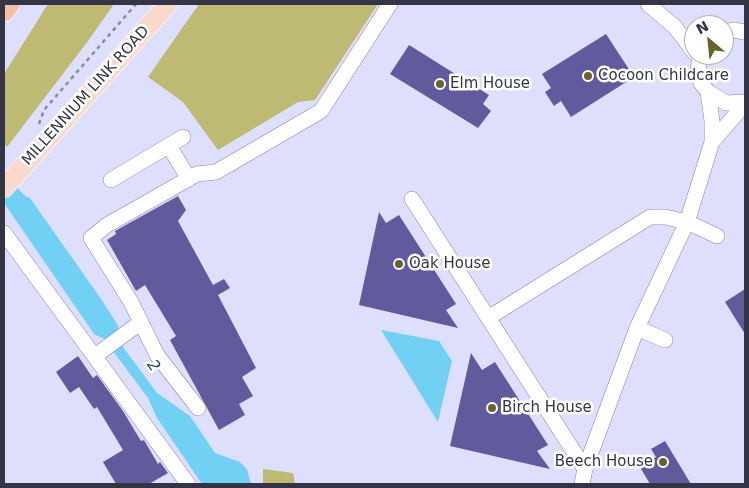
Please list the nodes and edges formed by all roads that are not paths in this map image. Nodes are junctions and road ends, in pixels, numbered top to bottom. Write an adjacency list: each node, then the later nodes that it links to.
1 (9, 4): 5 (highway)
2 (168, 4): 17 (main road, MILLENNIUM LINK ROAD)
3 (390, 4): 15 (street)
4 (648, 4): 6 (street)
5 (4, 12)
6 (675, 27): 7 (street); 8 (street)
7 (684, 30)
8 (684, 38)
9 (698, 65): 10 (street)
10 (708, 92): 11 (street); 13 (street)
11 (745, 103): 13 (street)
12 (183, 137): 14 (street)
13 (712, 142): 19 (street)
14 (169, 146): 15 (street); 16 (street)
15 (189, 179): 23 (street)
16 (111, 180)
17 (4, 188)
18 (412, 199): 22 (street)
19 (687, 222): 21 (street); 22 (street); 24 (street)
20 (4, 233): 26 (street)
21 (717, 236)
22 (488, 318): 28 (street)
23 (141, 322): 26 (street); 27 (street)
24 (638, 328): 25 (street); 28 (street)
25 (665, 340)
26 (95, 356): 29 (street)
27 (198, 408)
28 (583, 477)
29 (188, 484)

